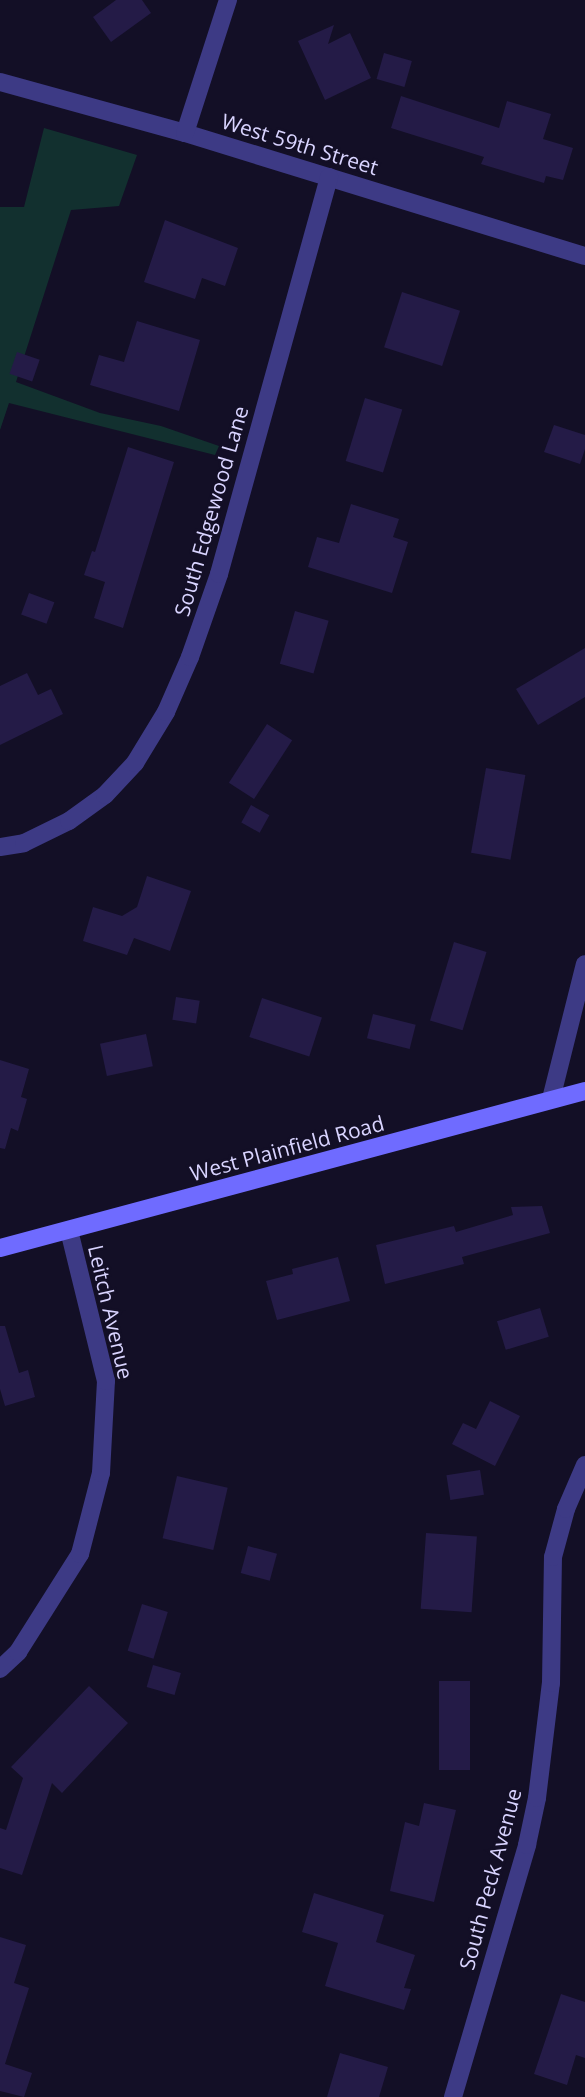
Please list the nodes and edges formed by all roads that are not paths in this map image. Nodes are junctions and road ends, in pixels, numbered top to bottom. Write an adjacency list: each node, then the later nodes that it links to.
1 (228, 0): 3 (street)
2 (0, 82): 3 (street, West 59th Street)
3 (185, 133): 4 (street, West 59th Street)
4 (329, 177): 5 (street, West 59th Street); 6 (street, South Edgewood Lane)
5 (585, 256)
6 (0, 847)
7 (585, 964): 9 (street)
8 (585, 1091): 9 (main road, West Plainfield Road)
9 (551, 1100): 10 (main road, West Plainfield Road)
10 (69, 1230): 11 (main road, West Plainfield Road); 13 (street, Leitch Avenue)
11 (0, 1248)
12 (585, 1465): 14 (street, South Peck Avenue)
13 (0, 1669)
14 (453, 2097)

